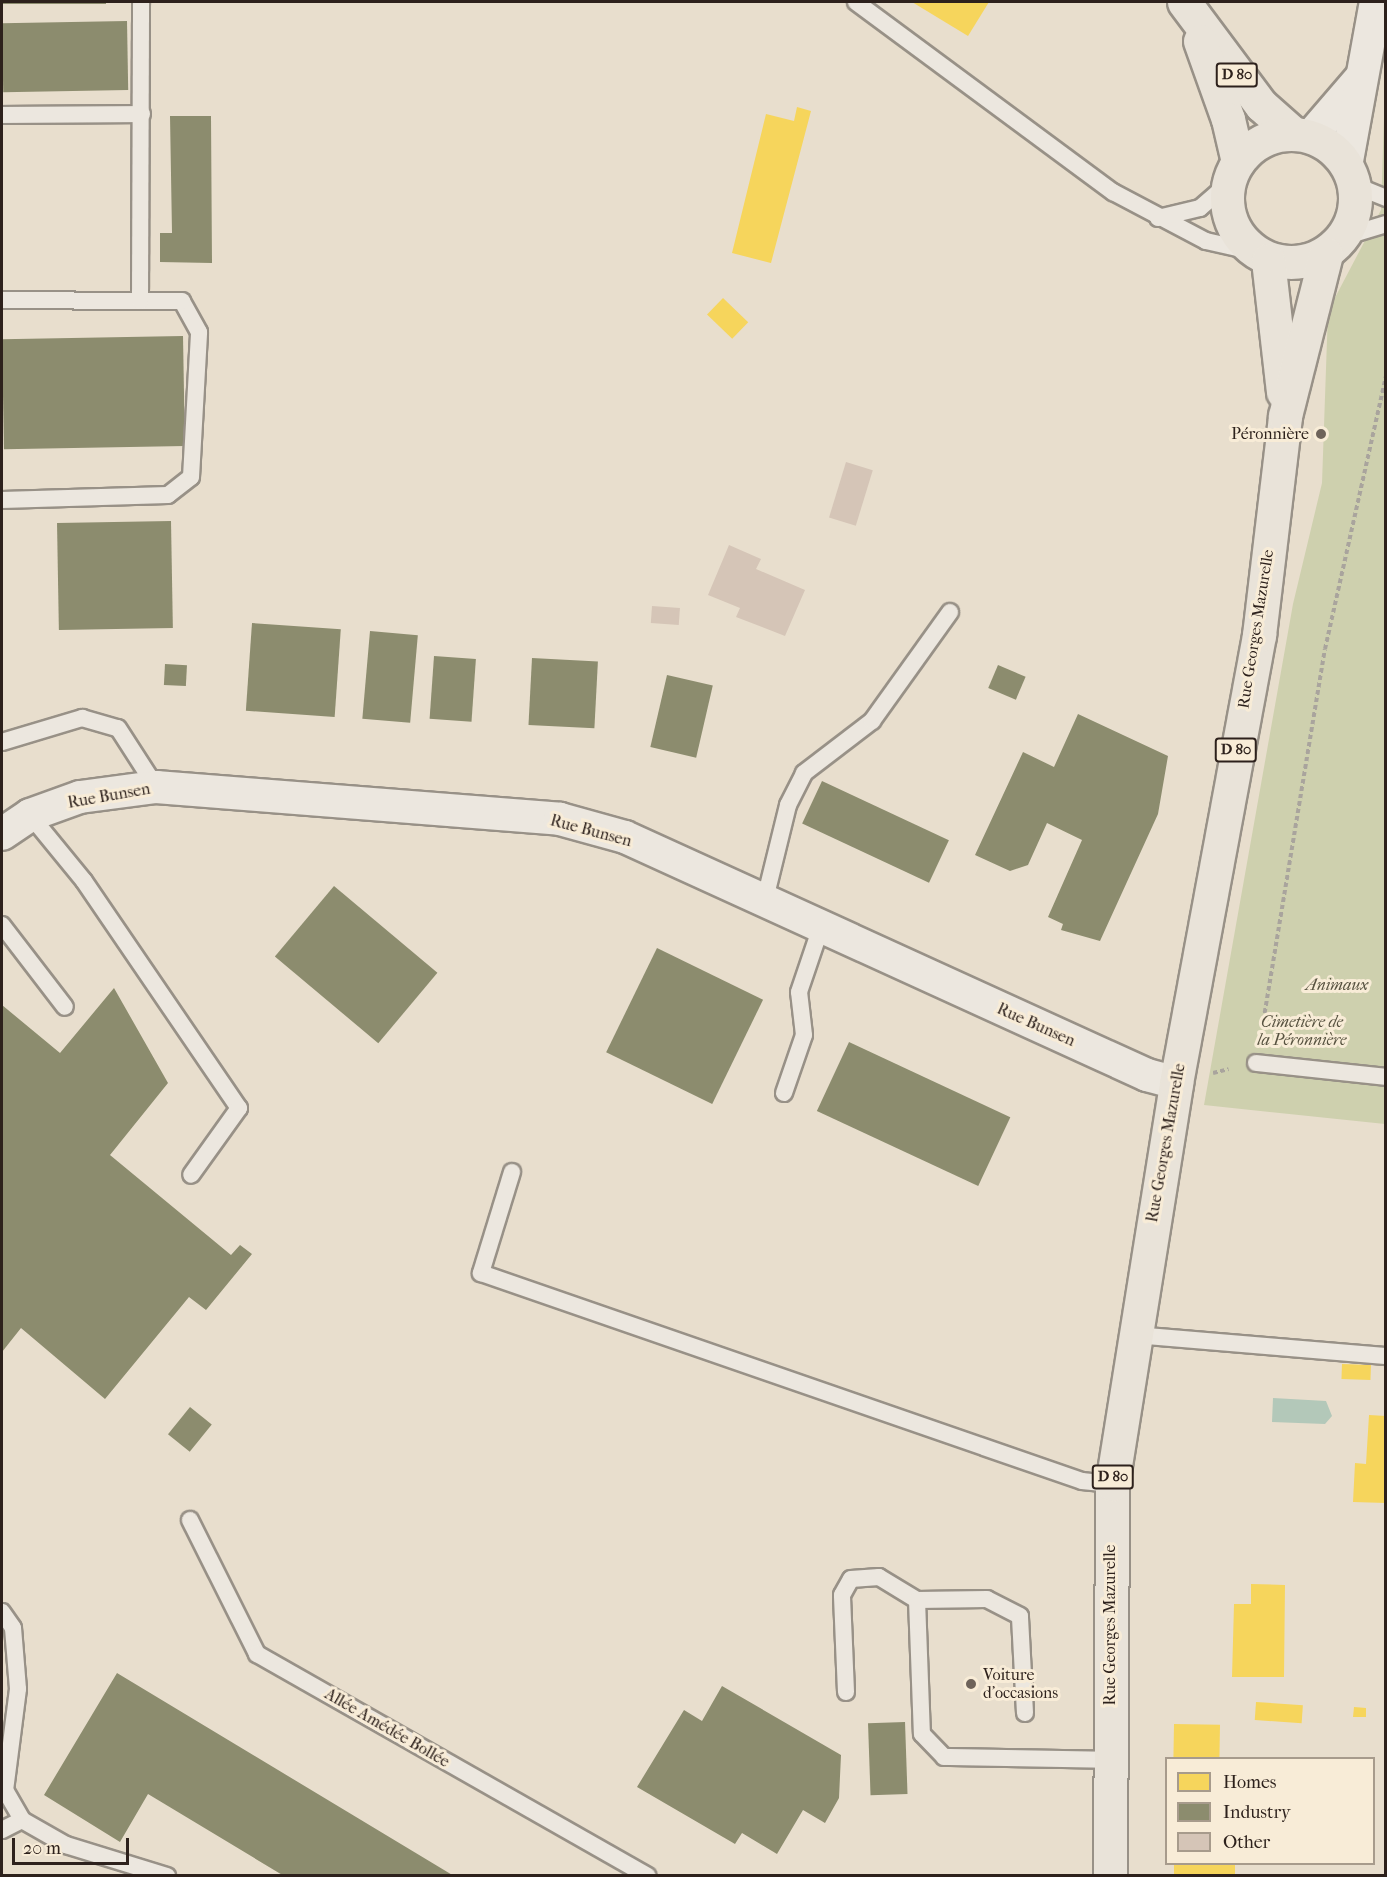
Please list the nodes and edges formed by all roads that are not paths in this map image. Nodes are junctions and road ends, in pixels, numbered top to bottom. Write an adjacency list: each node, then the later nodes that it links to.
1 (141, 2): 6 (lane)
2 (856, 2): 12 (lane)
3 (1376, 2): 5 (street)
4 (1186, 5): 8 (main road, D 80); 9 (main road, D 80)
5 (1361, 77): 8 (street); 10 (street)
6 (142, 114): 7 (lane); 17 (lane)
7 (2, 115)
8 (1303, 135): 9 (main road); 10 (main road)
9 (1233, 173): 12 (lane); 15 (main road)
10 (1351, 173): 11 (lane); 14 (main road)
11 (1386, 198)
12 (1158, 219): 15 (lane)
13 (1386, 224): 14 (lane)
14 (1334, 246): 15 (main road); 18 (main road, D 80)
15 (1261, 256): 18 (main road, D 80)
16 (2, 300): 17 (lane)
17 (140, 301): 19 (lane)
18 (1285, 416): 31 (main road, Rue Georges Mazurelle / D 80)
19 (2, 500)
20 (950, 612): 25 (lane)
21 (2, 742): 22 (lane)
22 (156, 787): 23 (street, Rue Bunsen); 25 (street, Rue Bunsen)
23 (30, 815): 24 (street, Rue Bunsen); 34 (lane)
24 (2, 834)
25 (764, 903): 26 (street, Rue Bunsen)
26 (821, 927): 31 (street, Rue Bunsen); 32 (lane)
27 (4, 935): 28 (lane)
28 (64, 1007)
29 (1256, 1063): 30 (lane)
30 (1386, 1077)
31 (1176, 1083): 35 (main road, Rue Georges Mazurelle / D 80)
32 (784, 1094)
33 (512, 1172): 37 (lane)
34 (191, 1175)
35 (1134, 1335): 36 (lane); 37 (main road, Rue Georges Mazurelle / D 80)
36 (1386, 1356)
37 (1112, 1484): 43 (main road, Rue Georges Mazurelle / D 80)
38 (190, 1520): 47 (lane, Allée Amédée Bollée)
39 (917, 1600): 41 (lane); 42 (lane); 43 (lane)
40 (2, 1612): 44 (lane)
41 (846, 1692)
42 (1025, 1713)
43 (1111, 1760): 48 (main road, Rue Georges Mazurelle / D 80)
44 (22, 1820): 45 (lane); 46 (lane)
45 (2, 1830)
46 (167, 1875)
47 (647, 1875)
48 (1110, 1875)

